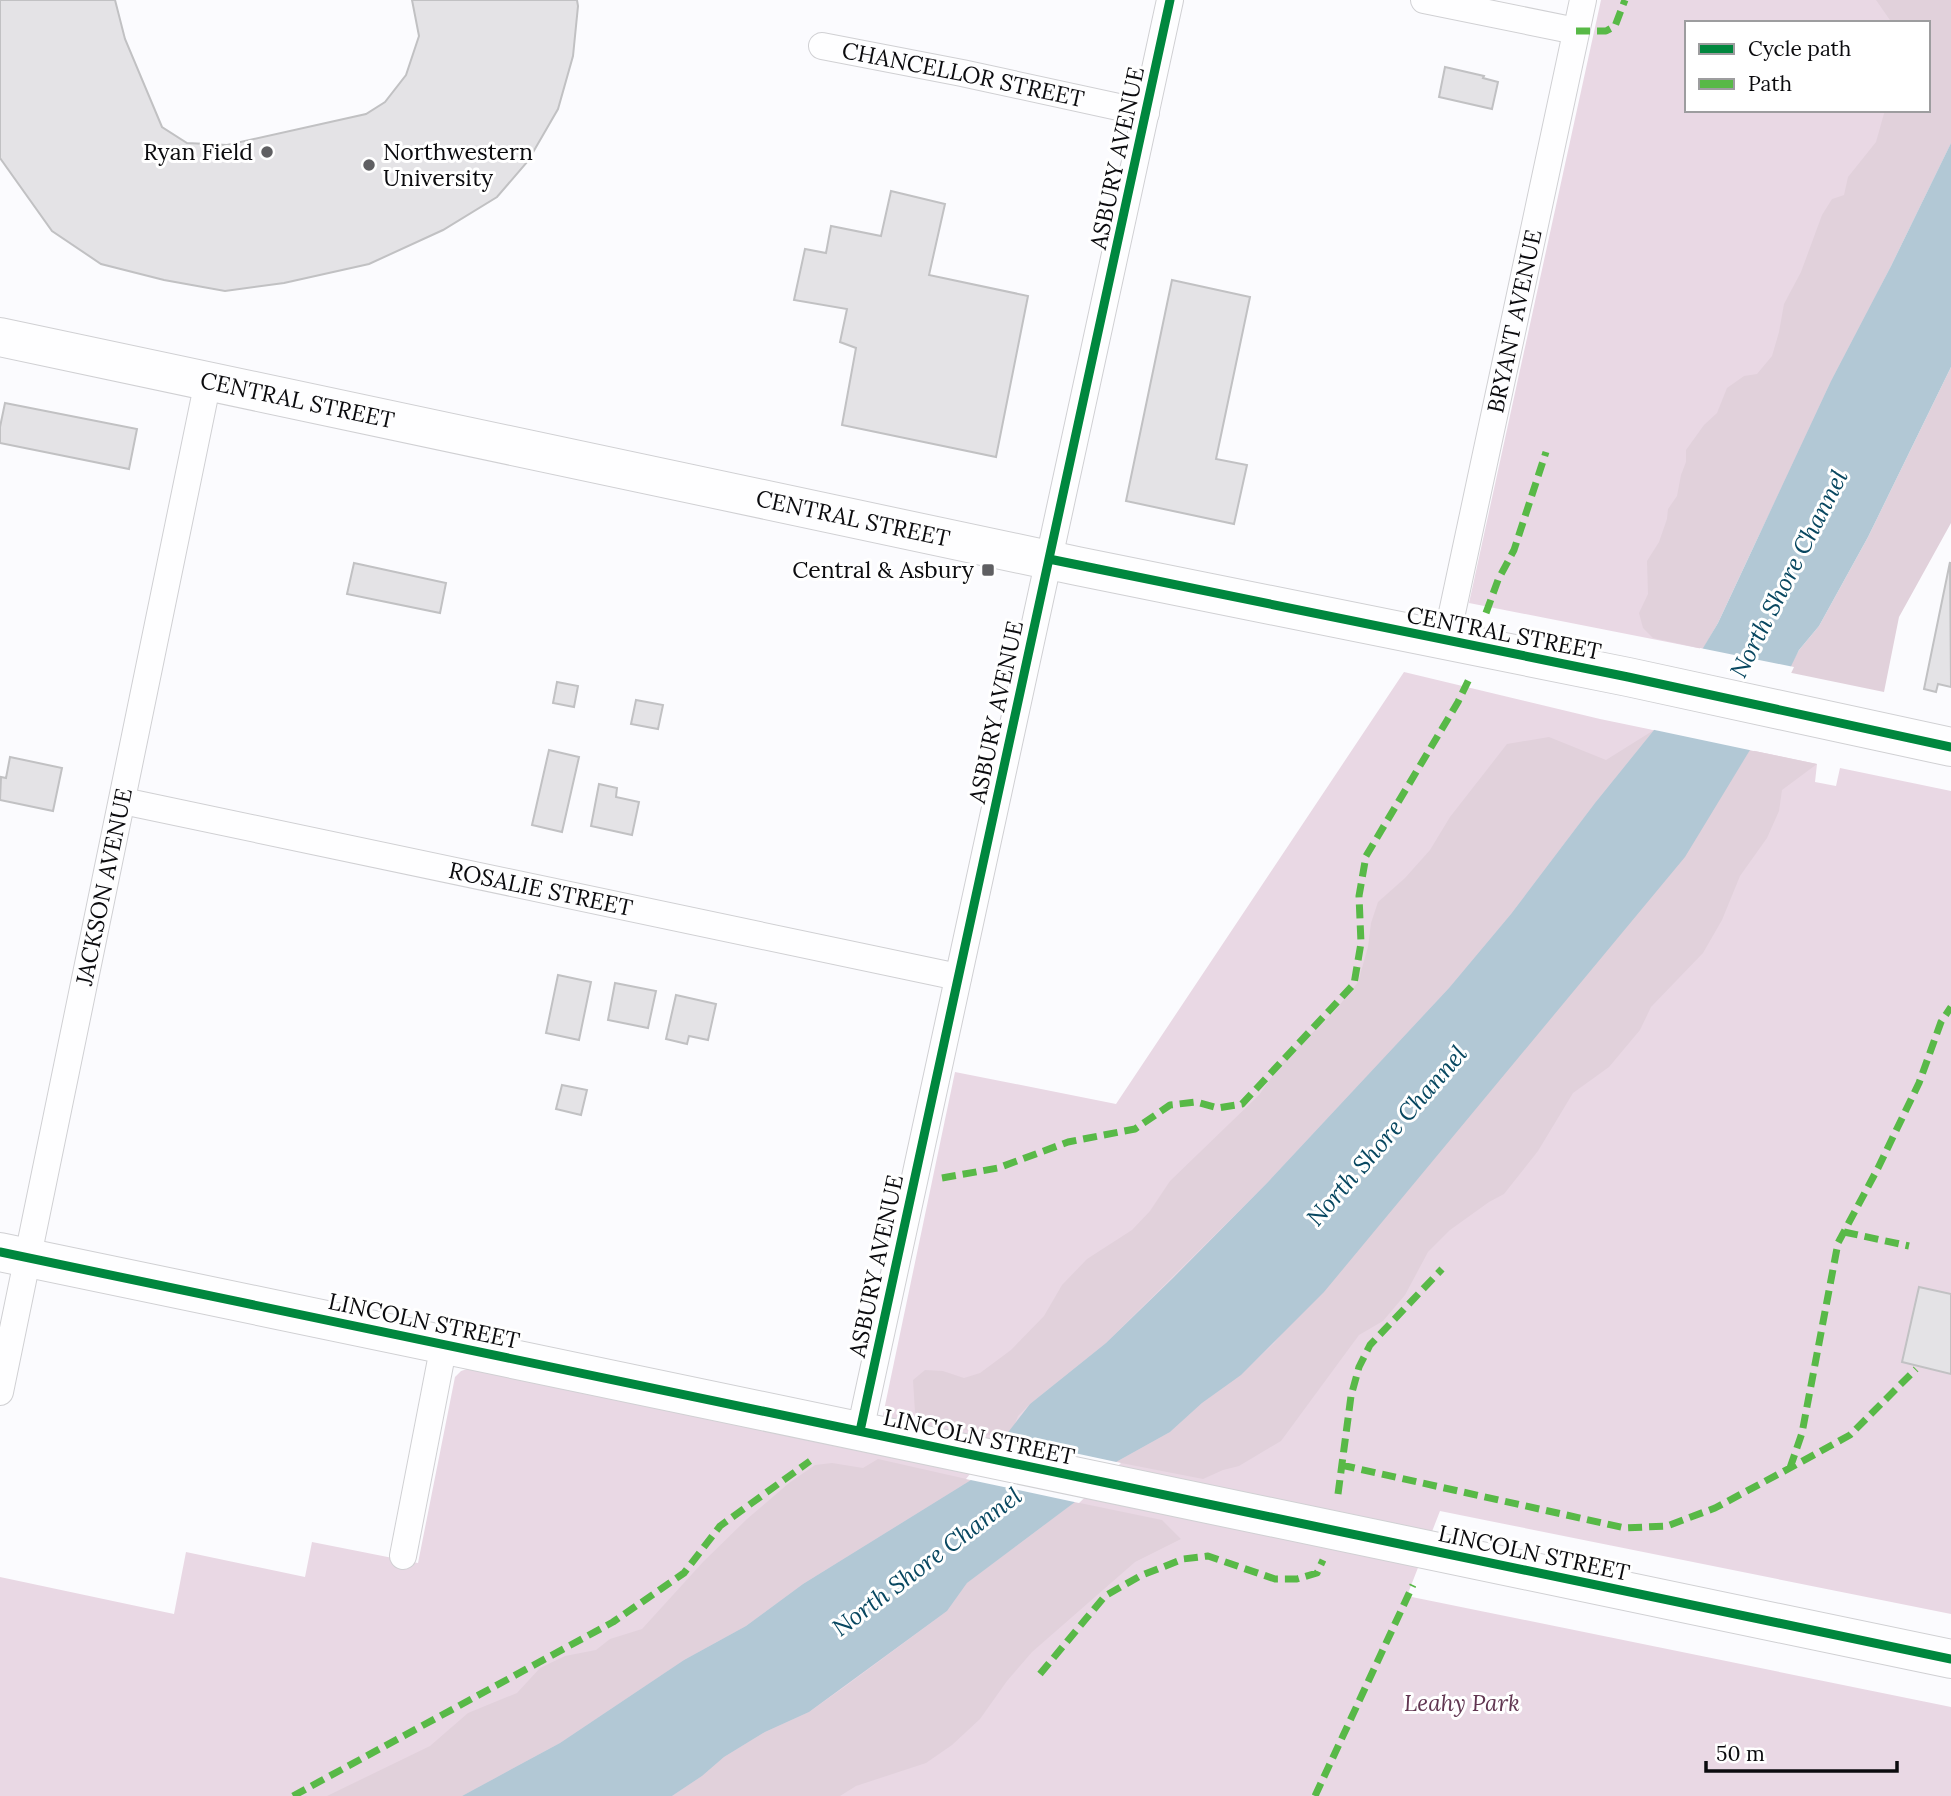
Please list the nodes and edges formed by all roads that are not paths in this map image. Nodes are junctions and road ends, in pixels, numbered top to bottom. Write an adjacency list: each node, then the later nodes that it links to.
1 (1170, 0): 6 (street, ASBURY AVENUE)
2 (1424, 0): 4 (street)
3 (1583, 0): 4 (street, BRYANT AVENUE)
4 (1576, 31): 10 (street, BRYANT AVENUE)
5 (822, 46): 6 (street, CHANCELLOR STREET)
6 (1146, 113): 9 (street, ASBURY AVENUE)
7 (0, 337): 8 (main road, CENTRAL STREET)
8 (208, 381): 9 (main road, CENTRAL STREET); 12 (street, JACKSON AVENUE)
9 (1049, 559): 10 (main road, CENTRAL STREET); 13 (street, ASBURY AVENUE)
10 (1446, 641): 11 (main road, CENTRAL STREET)
11 (1951, 747)
12 (123, 801): 13 (street, ROSALIE STREET); 14 (street, JACKSON AVENUE)
13 (958, 977): 17 (street, ASBURY AVENUE)
14 (14, 1254): 15 (main road, LINCOLN STREET); 16 (street, JACKSON AVENUE)
15 (444, 1345): 17 (main road, LINCOLN STREET); 18 (street)
16 (0, 1392)
17 (860, 1431): 19 (main road, LINCOLN STREET)
18 (403, 1556)
19 (1951, 1659)

